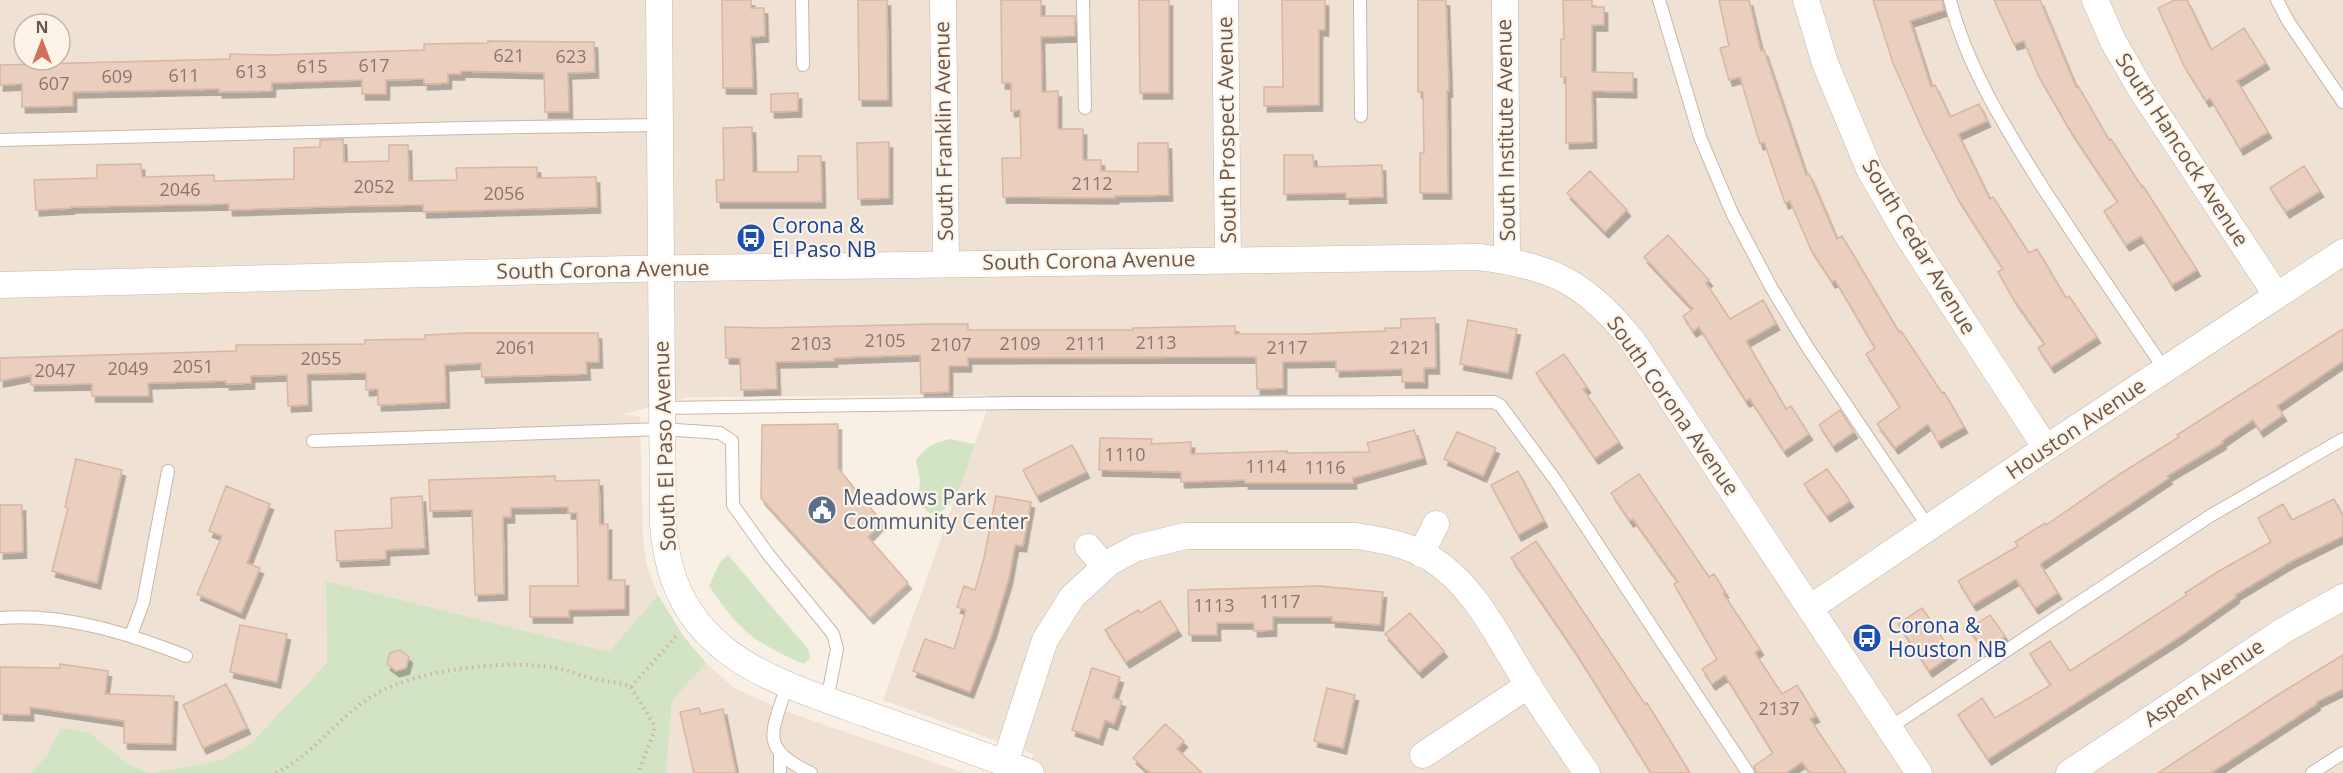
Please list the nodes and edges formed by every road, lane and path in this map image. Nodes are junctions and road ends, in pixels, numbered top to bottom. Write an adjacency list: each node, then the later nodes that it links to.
1 (659, 0): 17 (street, South El Paso Avenue)
2 (802, 0): 13 (lane)
3 (943, 0): 22 (street, South Franklin Avenue)
4 (1083, 0): 15 (lane)
5 (1225, 0): 20 (street, South Prospect Avenue)
6 (1360, 0): 16 (lane)
7 (1505, 0): 21 (street, South Institute Avenue)
8 (1659, 0): 33 (lane)
9 (1806, 0): 30 (street, South Cedar Avenue)
10 (1950, 0): 26 (lane)
11 (2095, 0): 25 (street, South Hancock Avenue)
12 (2277, 0): 14 (lane)
13 (803, 64)
14 (2343, 102)
15 (1085, 108)
16 (1361, 116)
17 (660, 125): 18 (lane); 23 (street, South El Paso Avenue)
18 (0, 140)
19 (2343, 252): 25 (street, Houston Avenue)
20 (1228, 260): 21 (street, South Corona Avenue); 22 (street, South Corona Avenue)
21 (1507, 260): 38 (street, South Corona Avenue)
22 (946, 263): 23 (street, South Corona Avenue)
23 (661, 268): 24 (street, South Corona Avenue); 27 (street, South El Paso Avenue)
24 (0, 285)
25 (2277, 296): 26 (street, Houston Avenue)
26 (2165, 370): 30 (street, Houston Avenue)
27 (662, 418): 29 (lane); 43 (street, South El Paso Avenue); 46 (lane); 59 (lane)
28 (2343, 439): 47 (lane)
29 (313, 441)
30 (2046, 448): 33 (street, Houston Avenue)
31 (168, 471): 41 (lane)
32 (1436, 524): 35 (street)
33 (1929, 528): 38 (street, Houston Avenue)
34 (1088, 547): 36 (street)
35 (1421, 554): 36 (street); 44 (street)
36 (1104, 566): 51 (street)
37 (2343, 597): 61 (street, Aspen Avenue)
38 (1810, 608): 47 (street, South Corona Avenue)
39 (0, 618): 41 (lane)
40 (682, 628): 45 (path)
41 (132, 635): 42 (lane)
42 (186, 656)
43 (787, 686): 46 (street, South El Paso Avenue); 49 (lane)
44 (1529, 686): 50 (street); 58 (street)
45 (631, 687): 52 (path); 54 (path)
46 (827, 700): 51 (street, South El Paso Avenue)
47 (1889, 728): 60 (street, South Corona Avenue)
48 (2343, 753): 62 (lane)
49 (780, 755): 55 (lane); 56 (lane)
50 (1423, 755)
51 (1003, 768): 57 (street, South El Paso Avenue)
52 (284, 771): 53 (path)
53 (276, 773)
54 (638, 773)
55 (780, 773)
56 (811, 773)
57 (1031, 773)
58 (1587, 773)
59 (1748, 773)
60 (1918, 773)
61 (2069, 773)
62 (2312, 773)

